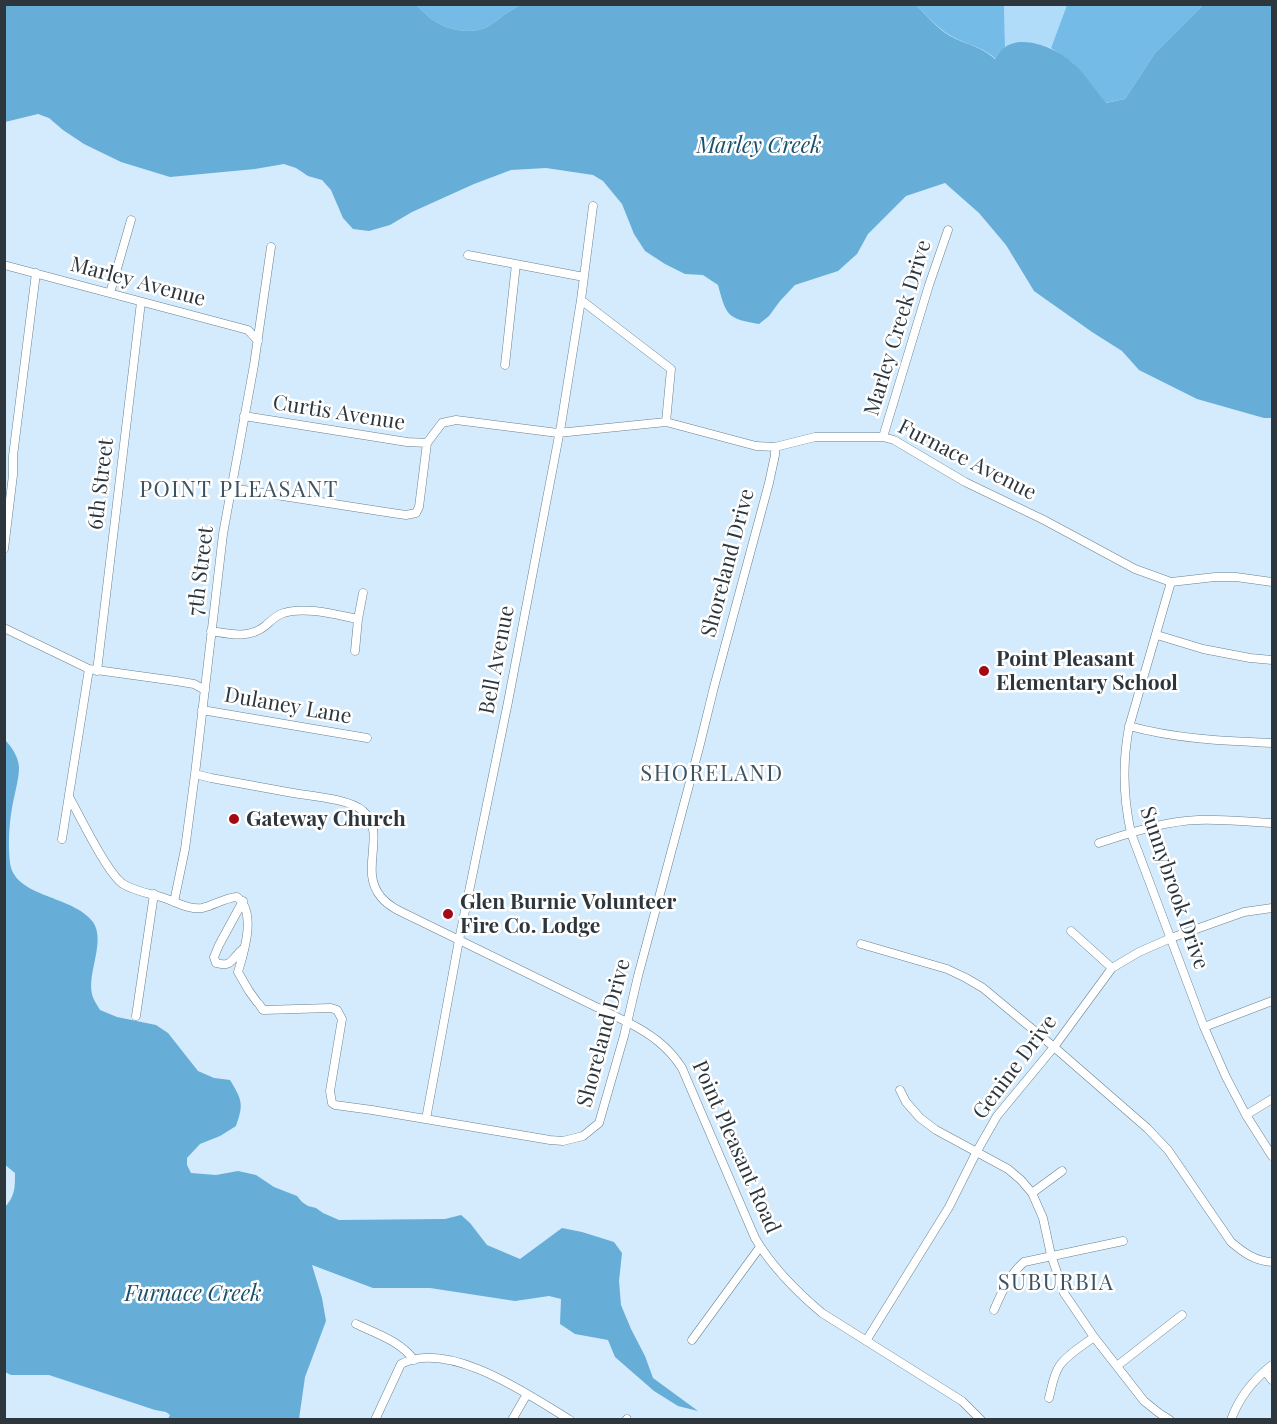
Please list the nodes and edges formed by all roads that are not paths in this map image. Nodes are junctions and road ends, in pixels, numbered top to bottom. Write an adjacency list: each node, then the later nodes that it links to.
1 (593, 206): 9 (street, Bell Avenue)
2 (131, 220): 10 (street)
3 (948, 230): 18 (street, Marley Creek Drive)
4 (271, 247): 13 (street, 7th Street)
5 (468, 255): 6 (street)
6 (516, 264): 9 (street); 14 (street)
7 (4, 265): 8 (street, Marley Avenue)
8 (36, 273): 10 (street, Marley Avenue); 22 (street)
9 (584, 277): 11 (street, Bell Avenue)
10 (110, 293): 12 (street, Marley Avenue)
11 (581, 300): 16 (street); 17 (street, Bell Avenue)
12 (141, 302): 13 (street, Marley Avenue); 32 (street, 6th Street)
13 (258, 340): 15 (street, 7th Street)
14 (505, 366)
15 (244, 416): 19 (street, Curtis Avenue); 21 (street, 7th Street)
16 (666, 422): 17 (street, Furnace Avenue); 20 (street, Furnace Avenue)
17 (558, 433): 19 (street, Furnace Avenue); 50 (street, Bell Avenue)
18 (883, 437): 20 (street, Furnace Avenue); 23 (street, Furnace Avenue)
19 (428, 443): 21 (street)
20 (775, 447): 56 (street, Shoreland Drive)
21 (231, 488): 28 (street, 7th Street)
22 (4, 549)
23 (1171, 582): 24 (street, Furnace Avenue); 29 (street, Sunnybrook Drive)
24 (1272, 582)
25 (363, 593): 26 (street)
26 (358, 619): 28 (street); 30 (street)
27 (4, 628): 32 (street)
28 (211, 631): 33 (street, 7th Street)
29 (1156, 635): 31 (street); 35 (street, Sunnybrook Drive)
30 (355, 651)
31 (1272, 660)
32 (93, 670): 33 (street); 39 (street, 6th Street)
33 (205, 690): 34 (street, 7th Street)
34 (202, 710): 36 (street, Dulaney Lane); 38 (street, 7th Street)
35 (1129, 726): 37 (street); 41 (street, Sunnybrook Drive)
36 (367, 738)
37 (1272, 743)
38 (195, 774): 46 (street, 7th Street); 50 (street, Point Pleasant Road)
39 (69, 797): 42 (street, 6th Street); 44 (street)
40 (1272, 823): 41 (street)
41 (1131, 833): 43 (street); 49 (street, Sunnybrook Drive)
42 (62, 839)
43 (1099, 843)
44 (154, 894): 46 (street); 55 (street)
45 (243, 901): 46 (street); 52 (street); 52 (street)
46 (174, 902)
47 (1272, 908): 49 (street, Genine Drive)
48 (1071, 931): 53 (street)
49 (1172, 938): 53 (street, Genine Drive); 57 (street, Sunnybrook Drive)
50 (459, 940): 56 (street, Point Pleasant Road); 62 (street, Bell Avenue)
51 (861, 944): 58 (street)
52 (245, 947): 62 (street, Shoreland Drive)
53 (1112, 968): 58 (street, Genine Drive)
54 (1272, 1001): 57 (street)
55 (136, 1016)
56 (627, 1022): 62 (street, Shoreland Drive); 68 (street, Point Pleasant Road)
57 (1204, 1027): 61 (street, Sunnybrook Drive)
58 (1054, 1047): 63 (street, Genine Drive); 70 (street)
59 (900, 1090): 63 (street)
60 (1272, 1099): 61 (street)
61 (1246, 1115): 64 (street, Sunnybrook Drive)
62 (426, 1119)
63 (977, 1151): 66 (street); 76 (street, Genine Drive)
64 (1272, 1156)
65 (1062, 1171): 66 (street)
66 (1032, 1193): 69 (street)
67 (1123, 1240): 69 (street)
68 (760, 1247): 75 (street); 76 (street, Point Pleasant Road)
69 (1051, 1255): 71 (street); 74 (street)
70 (1272, 1262)
71 (994, 1310)
72 (1182, 1315): 79 (street)
73 (356, 1324): 77 (street)
74 (1094, 1337): 79 (street); 83 (street)
75 (692, 1340)
76 (867, 1341): 87 (street, Point Pleasant Road)
77 (414, 1360): 82 (street); 84 (street)
78 (1272, 1365): 80 (street)
79 (1117, 1366): 88 (street)
80 (1265, 1371): 81 (street); 89 (street)
81 (1272, 1380)
82 (527, 1394): 85 (street); 86 (street)
83 (1049, 1398)
84 (375, 1419)
85 (512, 1419)
86 (570, 1419)
87 (981, 1419)
88 (1170, 1419)
89 (1231, 1419)

